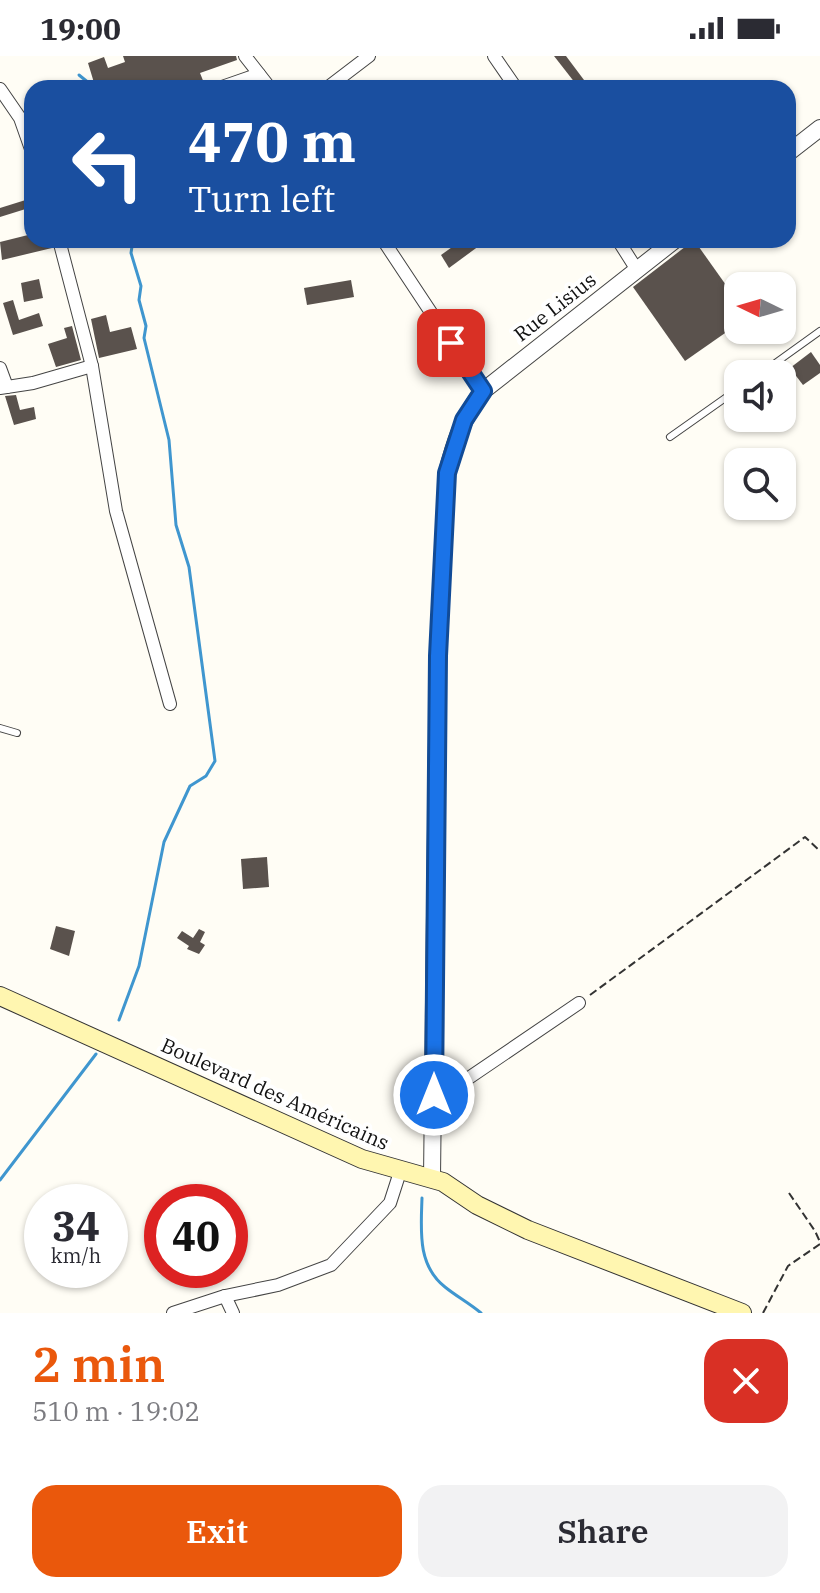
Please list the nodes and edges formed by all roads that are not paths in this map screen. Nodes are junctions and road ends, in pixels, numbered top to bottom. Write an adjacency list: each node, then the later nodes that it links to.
1 (245, 56): 4 (street)
2 (369, 56): 7 (street)
3 (494, 56): 8 (street)
4 (259, 74): 5 (street); 6 (street)
5 (242, 80)
6 (264, 80)
7 (338, 80)
8 (510, 80)
9 (0, 89): 11 (street)
10 (820, 128): 12 (street)
11 (24, 129)
12 (796, 147)
13 (61, 248): 20 (street)
14 (388, 248): 22 (street)
15 (623, 248): 17 (street)
16 (665, 248): 17 (street, Rue Lisius)
17 (637, 270): 22 (street, Rue Lisius)
18 (820, 331): 19 (lane)
19 (780, 360)
20 (92, 366): 23 (street); 26 (street)
21 (0, 368): 23 (street)
22 (475, 380): 31 (street, Rue Lisius)
23 (3, 387)
24 (724, 399): 25 (lane)
25 (670, 437)
26 (170, 704)
27 (0, 728): 28 (lane)
28 (17, 733)
29 (0, 996): 32 (main road, Boulevard des Américains)
30 (579, 1003): 31 (street)
31 (434, 1095): 33 (street, Rue Lisius)
32 (400, 1172): 33 (main road, Boulevard des Américains); 34 (street)
33 (432, 1178): 37 (main road, Boulevard des Américains)
34 (225, 1296): 35 (street); 36 (street)
35 (173, 1313)
36 (233, 1313)
37 (742, 1313)

